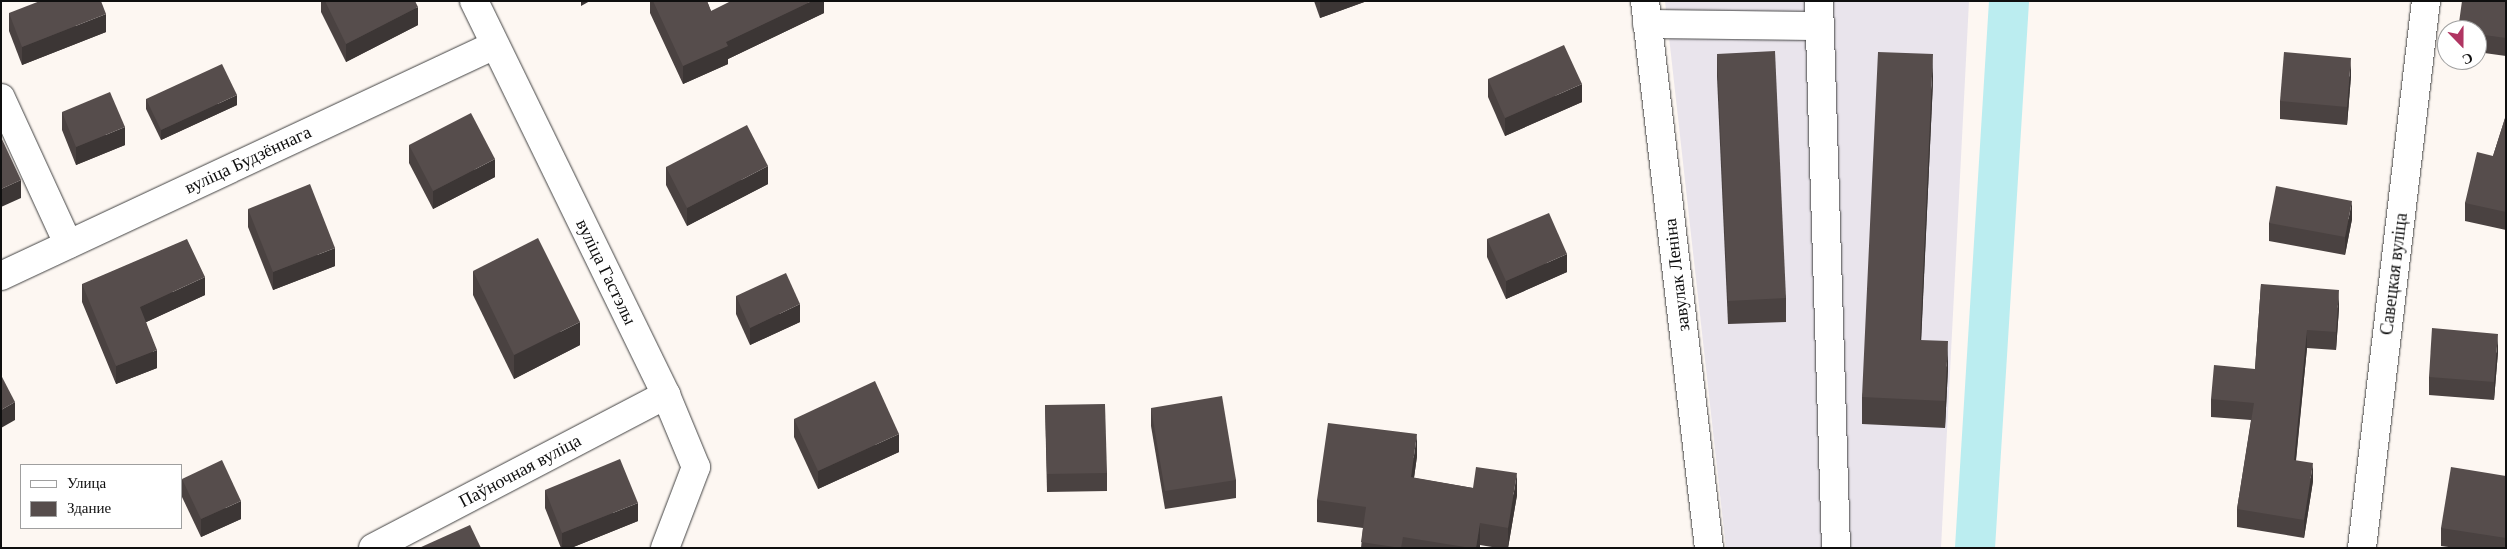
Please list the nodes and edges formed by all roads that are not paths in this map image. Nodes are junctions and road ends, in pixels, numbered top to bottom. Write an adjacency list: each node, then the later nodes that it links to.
1 (474, 1): 5 (street, вуліца Гастэлы)
2 (2426, 1): 14 (street, Савецкая вуліца)
3 (1646, 12): 4 (street); 12 (street, завулак Леніна)
4 (1818, 14): 13 (street)
5 (495, 45): 7 (street, вуліца Будзённага); 9 (street, вуліца Гастэлы)
6 (1, 98): 7 (street)
7 (68, 244): 8 (street, вуліца Будзённага)
8 (1, 276)
9 (666, 395): 10 (street, Паўночная вуліца); 11 (street, вуліца Гастэлы)
10 (373, 548)
11 (665, 548)
12 (1709, 548)
13 (1836, 548)
14 (2362, 548)

